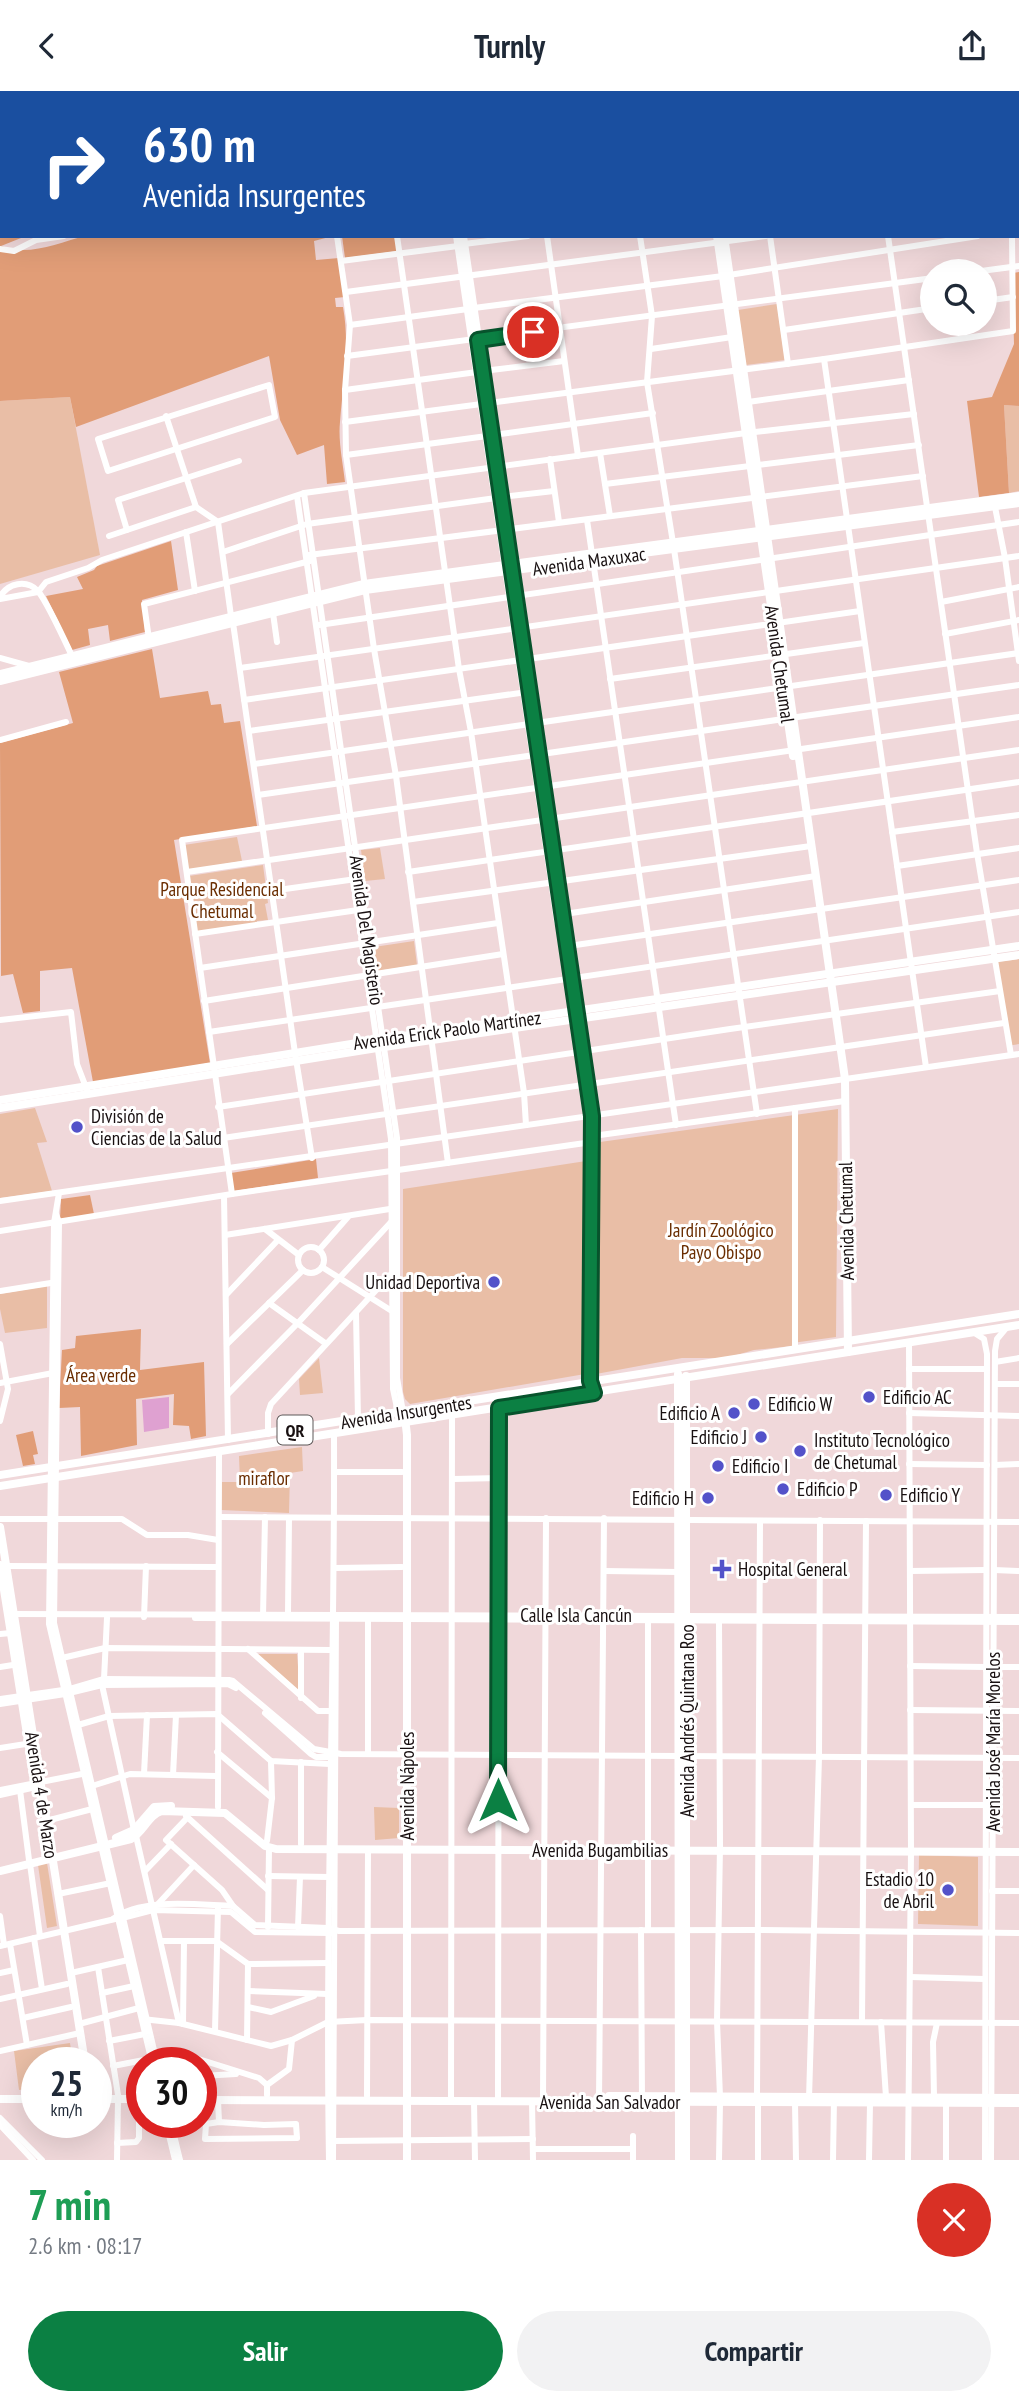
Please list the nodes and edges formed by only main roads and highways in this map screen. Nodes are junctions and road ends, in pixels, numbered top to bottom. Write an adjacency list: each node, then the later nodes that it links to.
1 (721, 239): 3 (main road, Avenida Chetumal)
2 (460, 240): 10 (main road)
3 (730, 305): 4 (main road, Avenida Chetumal); 4 (main road, Avenida Chetumal)
4 (740, 370): 5 (main road, Avenida Chetumal); 5 (main road, Avenida Chetumal)
5 (749, 433): 9 (main road, Avenida Chetumal)
6 (1019, 496): 8 (main road, Avenida Maxuxac)
7 (1019, 503): 8 (main road, Avenida Maxuxac)
8 (928, 512): 9 (main road, Avenida Maxuxac)
9 (764, 534): 10 (main road, Avenida Maxuxac); 19 (main road, Avenida Chetumal)
10 (509, 567): 11 (main road, Avenida Maxuxac); 20 (main road)
11 (316, 599): 12 (main road, Avenida Maxuxac); 12 (main road, Avenida Maxuxac)
12 (232, 620): 13 (main road, Avenida Maxuxac)
13 (149, 640): 14 (main road, Avenida Maxuxac); 15 (main road, Avenida Maxuxac)
14 (0, 674)
15 (0, 681)
16 (1019, 946): 17 (main road, Avenida Erick Paolo Martínez)
17 (993, 954): 18 (main road, Avenida Erick Paolo Martínez); 19 (main road, Avenida Erick Paolo Martínez)
18 (1019, 954)
19 (828, 978): 20 (main road, Avenida Erick Paolo Martínez); 29 (main road, Avenida Chetumal)
20 (575, 1015): 21 (main road, Avenida Erick Paolo Martínez); 36 (main road)
21 (87, 1090): 22 (main road, Avenida Erick Paolo Martínez); 23 (main road, Avenida Erick Paolo Martínez)
22 (0, 1100)
23 (0, 1108)
24 (1019, 1314): 26 (main road, Avenida Insurgentes / QR)
25 (1019, 1325): 28 (main road, Avenida Insurgentes / QR)
26 (943, 1326): 27 (main road, Avenida Insurgentes / QR); 28 (main road)
27 (891, 1334): 29 (main road, Avenida Insurgentes / QR); 30 (main road)
28 (944, 1337): 30 (main road, Avenida Insurgentes / QR)
29 (847, 1341): 31 (main road, Avenida Chetumal); 32 (main road, Avenida Insurgentes / QR)
30 (892, 1345): 31 (main road, Avenida Insurgentes / QR)
31 (848, 1352): 34 (main road, Avenida Insurgentes / QR)
32 (709, 1363): 33 (main road, Avenida Insurgentes / QR); 34 (main road)
33 (681, 1367): 35 (main road, Avenida Andrés Quintana Roo); 36 (main road, Avenida Insurgentes / QR)
34 (707, 1375): 35 (main road, Avenida Insurgentes / QR); 38 (main road)
35 (682, 1379): 37 (main road, Avenida Insurgentes / QR); 38 (main road, Avenida Andrés Quintana Roo); 40 (main road, Avenida Andrés Quintana Roo)
36 (590, 1381): 39 (main road); 41 (main road, Avenida Insurgentes / QR)
37 (655, 1383): 39 (main road, Avenida Insurgentes / QR); 40 (main road)
38 (687, 1392): 48 (main road, Avenida Andrés Quintana Roo)
39 (590, 1393): 42 (main road, Avenida Insurgentes / QR)
40 (679, 1398): 48 (main road, Avenida Andrés Quintana Roo)
41 (401, 1412): 42 (main road, Avenida Nápoles); 43 (main road, Avenida Insurgentes / QR)
42 (403, 1423): 44 (main road, Avenida Insurgentes / QR); 47 (main road, Avenida Nápoles)
43 (284, 1431): 44 (main road); 45 (main road, Avenida Insurgentes / QR)
44 (285, 1442): 46 (main road, Avenida Insurgentes / QR)
45 (0, 1475)
46 (0, 1486)
47 (405, 1517): 53 (main road, Avenida Nápoles); 53 (main road, Avenida Nápoles)
48 (683, 1521): 54 (main road, Avenida Andrés Quintana Roo); 54 (main road, Avenida Andrés Quintana Roo)
49 (0, 1527): 50 (main road, Avenida 4 de Marzo)
50 (3, 1562): 51 (main road, Avenida 4 de Marzo)
51 (3, 1579): 52 (main road, Avenida 4 de Marzo)
52 (11, 1616): 55 (main road, Avenida 4 de Marzo); 55 (main road, Avenida 4 de Marzo)
53 (405, 1617): 61 (main road, Avenida Nápoles)
54 (683, 1617): 62 (main road, Avenida Andrés Quintana Roo)
55 (19, 1664): 56 (main road, Avenida 4 de Marzo)
56 (40, 1784): 64 (main road, Avenida 4 de Marzo); 64 (main road, Avenida 4 de Marzo)
57 (212, 1809): 58 (main road); 58 (main road); 59 (main road)
58 (135, 1833): 64 (main road)
59 (268, 1845): 60 (main road, Avenida Bugambilias); 60 (main road, Avenida Bugambilias)
60 (333, 1846): 61 (main road, Avenida Bugambilias); 61 (main road, Avenida Bugambilias)
61 (404, 1846): 62 (main road, Avenida Bugambilias); 73 (main road, Avenida Nápoles)
62 (683, 1848): 63 (main road, Avenida Bugambilias); 78 (main road, Avenida Andrés Quintana Roo)
63 (1019, 1850)
64 (50, 1857): 65 (main road); 66 (main road, Avenida 4 de Marzo); 66 (main road, Avenida 4 de Marzo)
65 (0, 1869)
66 (61, 1931): 67 (main road, Avenida 4 de Marzo); 67 (main road, Avenida 4 de Marzo)
67 (78, 2030): 68 (main road, Avenida 4 de Marzo)
68 (81, 2047)
69 (0, 2097): 70 (main road)
70 (21, 2097)
71 (217, 2097): 72 (main road, Avenida San Salvador)
72 (330, 2098): 73 (main road, Avenida San Salvador); 73 (main road, Avenida San Salvador); 79 (main road, Avenida San Salvador)
73 (404, 2098): 74 (main road, Avenida San Salvador); 86 (main road, Avenida Nápoles)
74 (450, 2098): 76 (main road, Avenida San Salvador); 76 (main road, Avenida San Salvador)
75 (1019, 2098): 84 (main road, Avenida San Salvador)
76 (498, 2099): 77 (main road, Avenida San Salvador); 77 (main road, Avenida San Salvador)
77 (543, 2099): 78 (main road, Avenida San Salvador)
78 (683, 2099): 80 (main road, Avenida San Salvador); 87 (main road, Avenida Andrés Quintana Roo); 88 (main road, Avenida Andrés Quintana Roo)
79 (217, 2100)
80 (757, 2100): 81 (main road, Avenida San Salvador); 81 (main road, Avenida San Salvador)
81 (809, 2100): 82 (main road, Avenida San Salvador)
82 (834, 2100): 83 (main road, Avenida San Salvador); 83 (main road, Avenida San Salvador)
83 (909, 2100): 84 (main road, Avenida San Salvador); 84 (main road, Avenida San Salvador)
84 (988, 2100): 85 (main road, Avenida San Salvador)
85 (1019, 2103)
86 (405, 2160)
87 (679, 2160)
88 (686, 2160)

